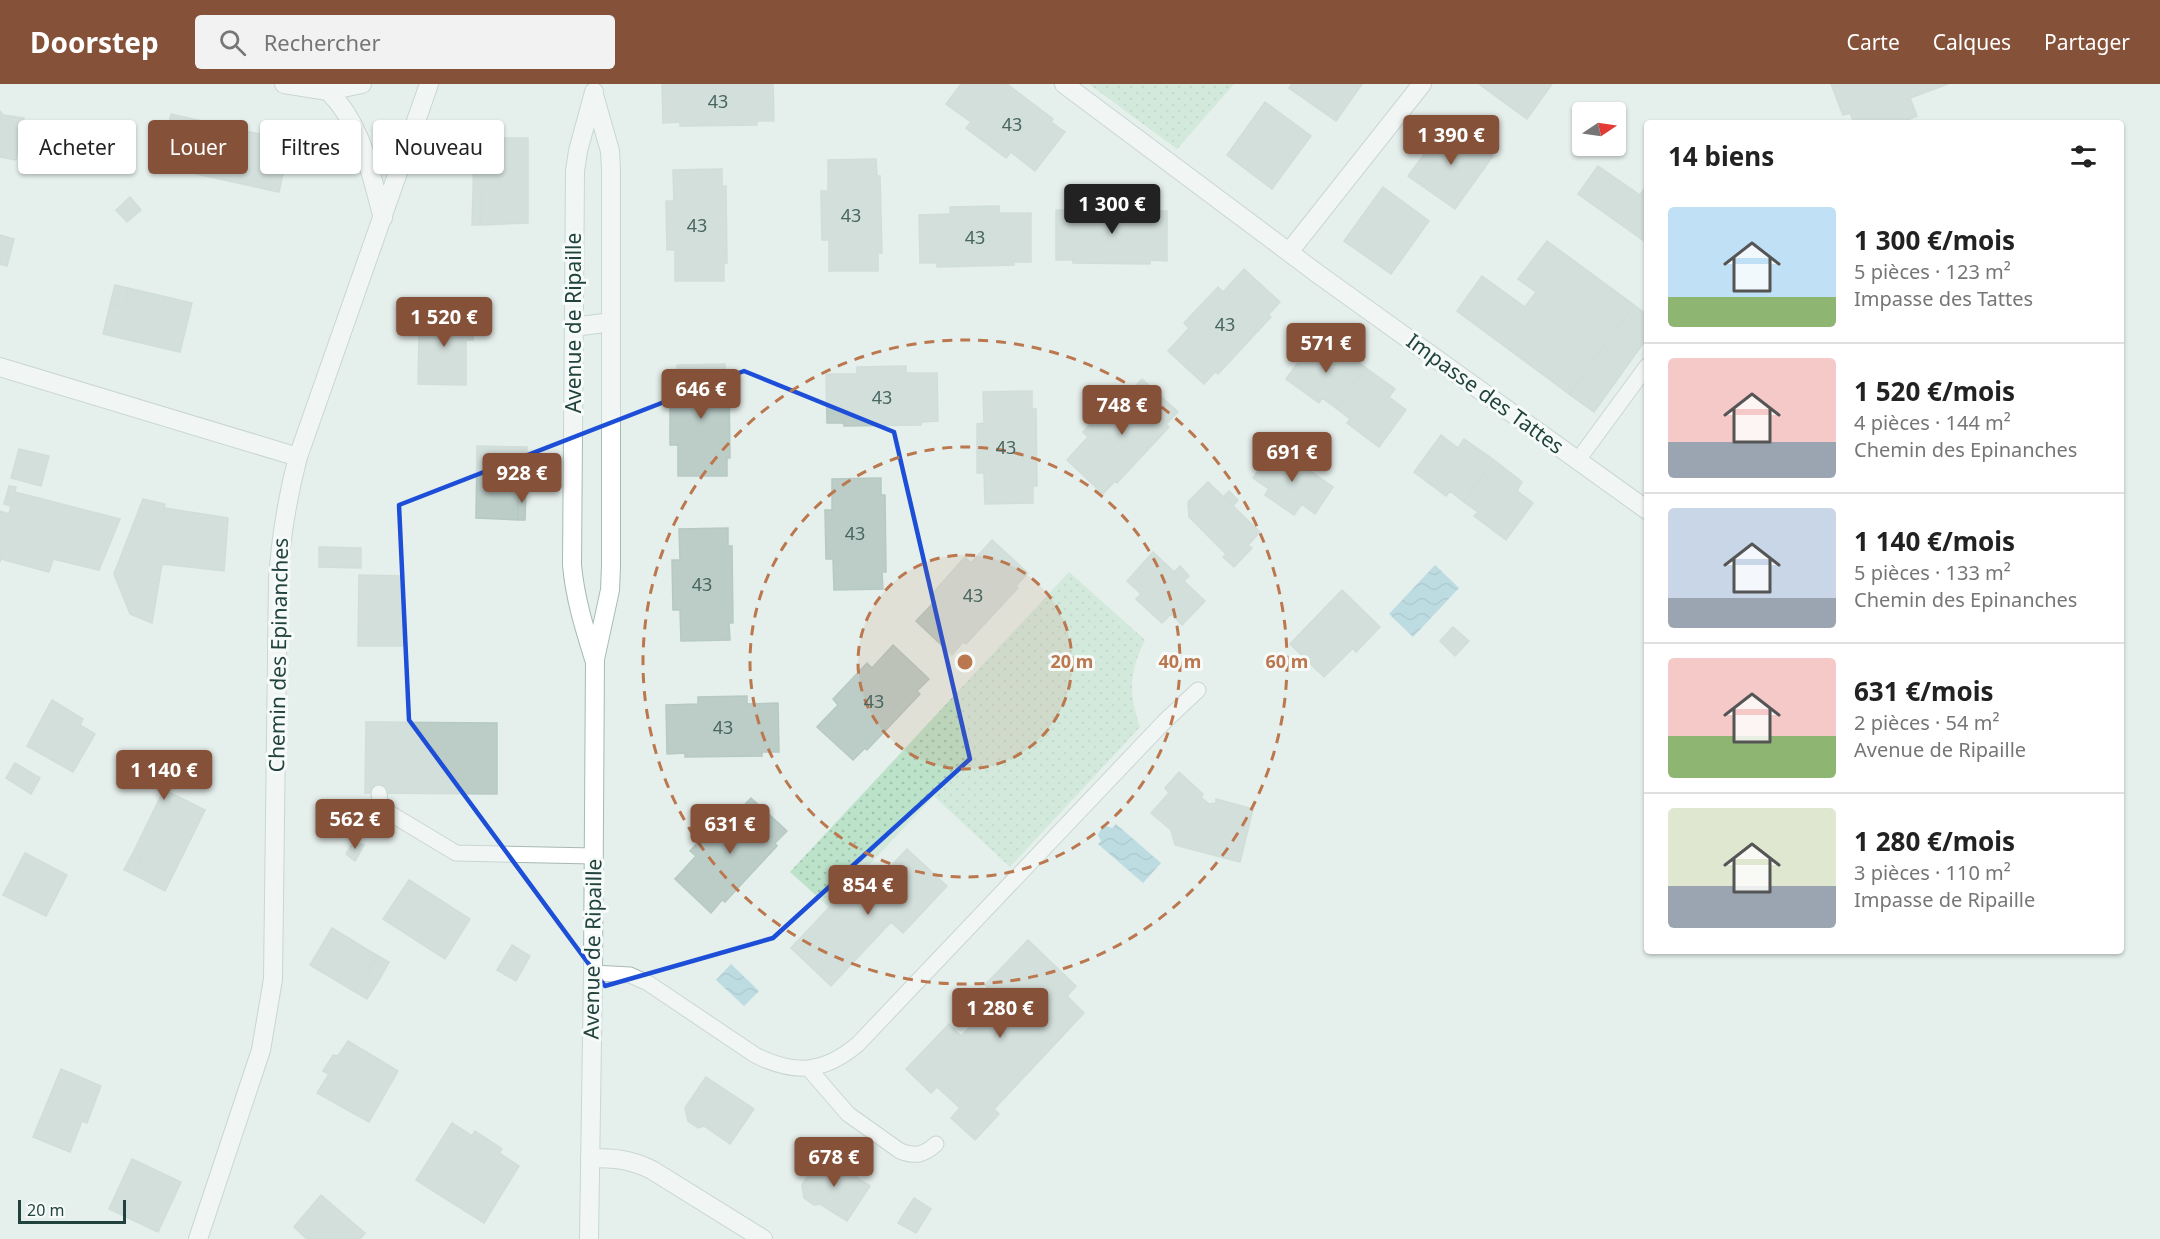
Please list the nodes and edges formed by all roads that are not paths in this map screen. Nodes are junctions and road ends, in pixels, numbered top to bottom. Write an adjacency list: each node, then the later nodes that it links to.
1 (284, 84): 7 (street)
2 (362, 84): 7 (street)
3 (429, 84): 8 (street, Chemin des Epinanches)
4 (1064, 84): 9 (street, Impasse des Tattes)
5 (1422, 84): 9 (street)
6 (594, 89): 10 (street, Avenue de Ripaille); 11 (street, Avenue de Ripaille)
7 (328, 92): 8 (street)
8 (382, 218): 14 (street, Chemin des Epinanches)
9 (1290, 252): 15 (street, Impasse des Tattes)
10 (611, 322): 11 (street); 17 (street, Avenue de Ripaille)
11 (574, 327): 17 (street, Avenue de Ripaille)
12 (0, 367): 14 (street)
13 (1644, 370): 15 (lane)
14 (298, 457): 25 (street, Chemin des Epinanches)
15 (1578, 460): 16 (street, Impasse des Tattes)
16 (1644, 508)
17 (595, 659): 20 (street, Avenue de Ripaille)
18 (1198, 690): 22 (lane)
19 (379, 793): 20 (lane)
20 (594, 856): 21 (street, Avenue de Ripaille)
21 (593, 972): 22 (lane); 24 (street, Avenue de Ripaille)
22 (808, 1069): 23 (lane)
23 (936, 1144)
24 (590, 1158): 26 (street, Avenue de Ripaille); 27 (street)
25 (198, 1239)
26 (589, 1239)
27 (763, 1239)

